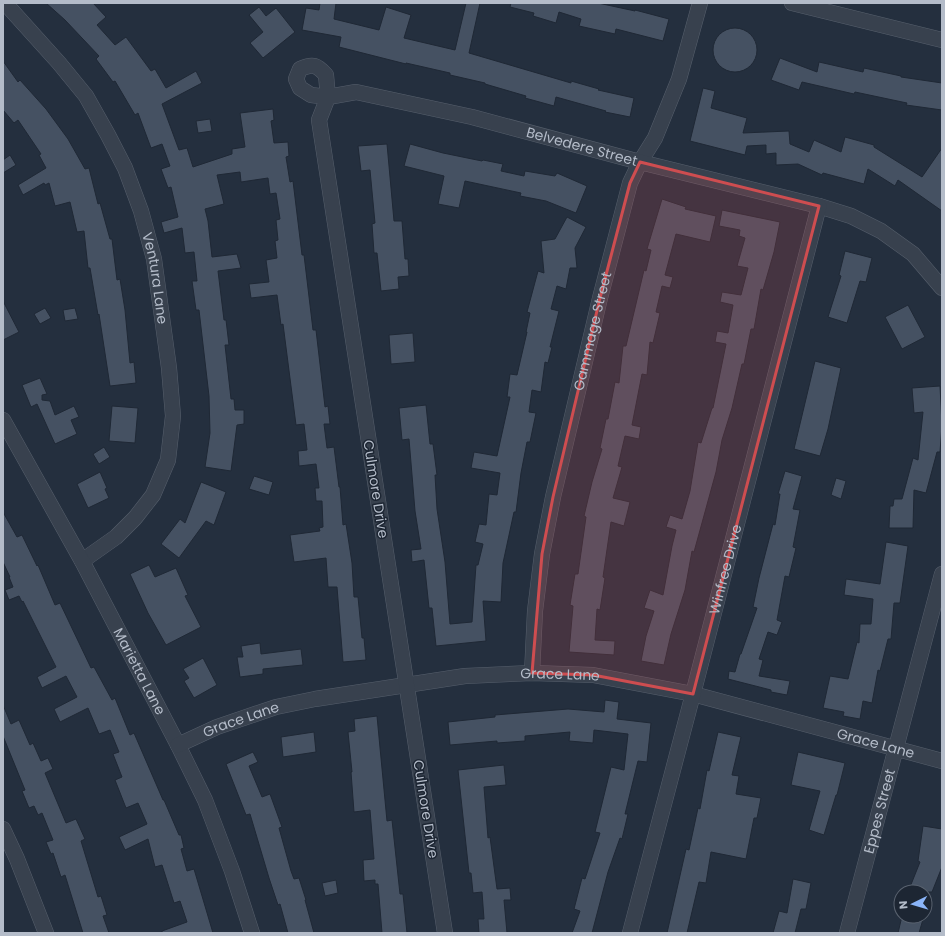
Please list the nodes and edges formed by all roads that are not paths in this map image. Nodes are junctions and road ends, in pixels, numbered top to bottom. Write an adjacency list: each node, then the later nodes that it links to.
1 (5, 3): 10 (street, Ventura Lane)
2 (700, 3): 6 (street, Gammage Street)
3 (792, 3): 4 (street)
4 (942, 40)
5 (328, 97): 5 (street); 6 (street, Belvedere Street); 13 (street, Culmore Drive)
6 (640, 162): 7 (street, Belvedere Street); 12 (street, Gammage Street)
7 (819, 206): 8 (street, Belvedere Street); 14 (street, Winfree Drive)
8 (942, 288)
9 (3, 420): 10 (street, Marietta Lane)
10 (82, 561): 15 (street, Marietta Lane)
11 (942, 574): 16 (street, Eppes Street)
12 (532, 673): 13 (street, Grace Lane); 14 (street, Grace Lane)
13 (406, 685): 15 (street, Grace Lane); 21 (street, Culmore Drive)
14 (694, 694): 16 (street, Grace Lane); 22 (street, Winfree Drive)
15 (178, 745): 20 (street, Marietta Lane)
16 (896, 748): 17 (street, Grace Lane); 23 (street, Eppes Street)
17 (942, 761)
18 (3, 829): 19 (street)
19 (46, 933)
20 (252, 933)
21 (445, 933)
22 (630, 933)
23 (847, 933)

